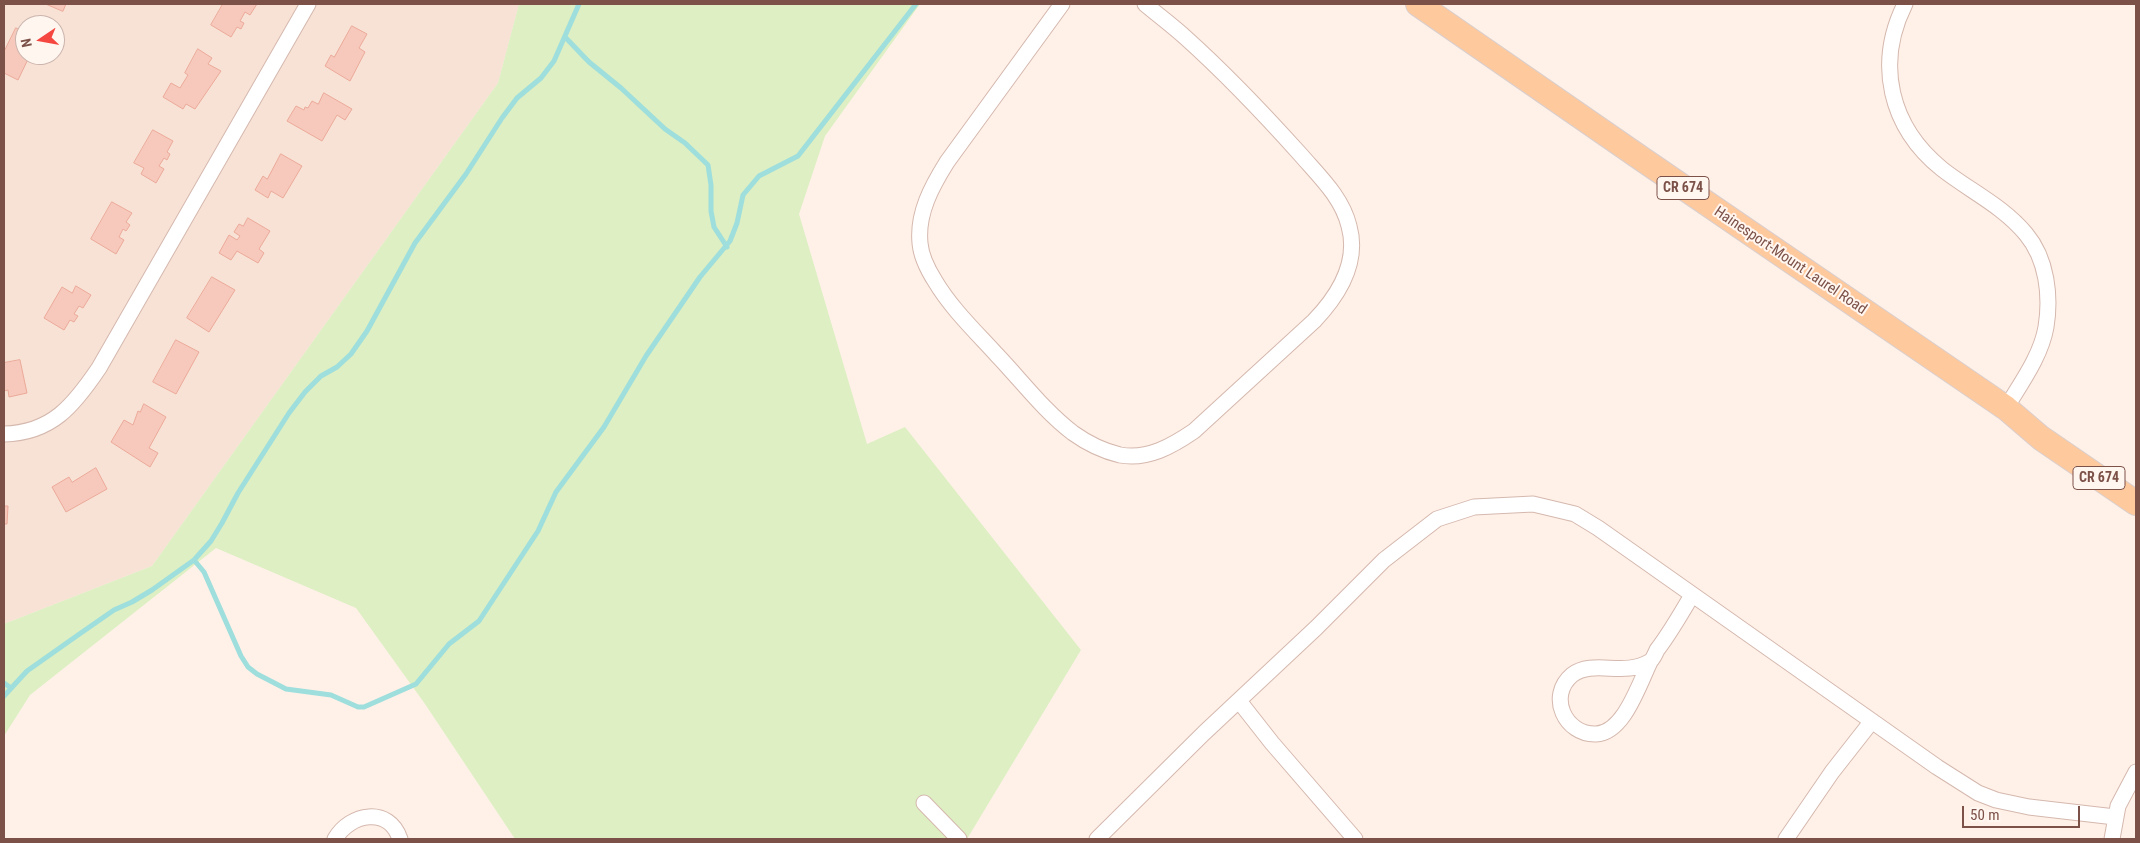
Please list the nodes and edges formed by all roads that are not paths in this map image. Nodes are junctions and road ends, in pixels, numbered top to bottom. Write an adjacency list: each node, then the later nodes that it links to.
1 (308, 4): 7 (street)
2 (1062, 4): 3 (street)
3 (1145, 4)
4 (1418, 4): 6 (main road, Hainesport-Mount Laurel Road / CR 674)
5 (1905, 4): 6 (street)
6 (2006, 408): 8 (main road, Hainesport-Mount Laurel Road / CR 674)
7 (4, 434)
8 (2136, 503)
9 (1692, 596): 10 (street); 11 (street); 12 (street)
10 (1650, 662): 10 (street)
11 (1239, 701): 19 (street); 20 (street)
12 (1872, 722): 15 (street); 21 (street)
13 (2136, 772): 15 (street)
14 (924, 803): 18 (street)
15 (2115, 817): 22 (street)
16 (336, 839): 17 (street)
17 (400, 839)
18 (960, 839)
19 (1097, 839)
20 (1354, 839)
21 (1786, 839)
22 (2112, 839)

